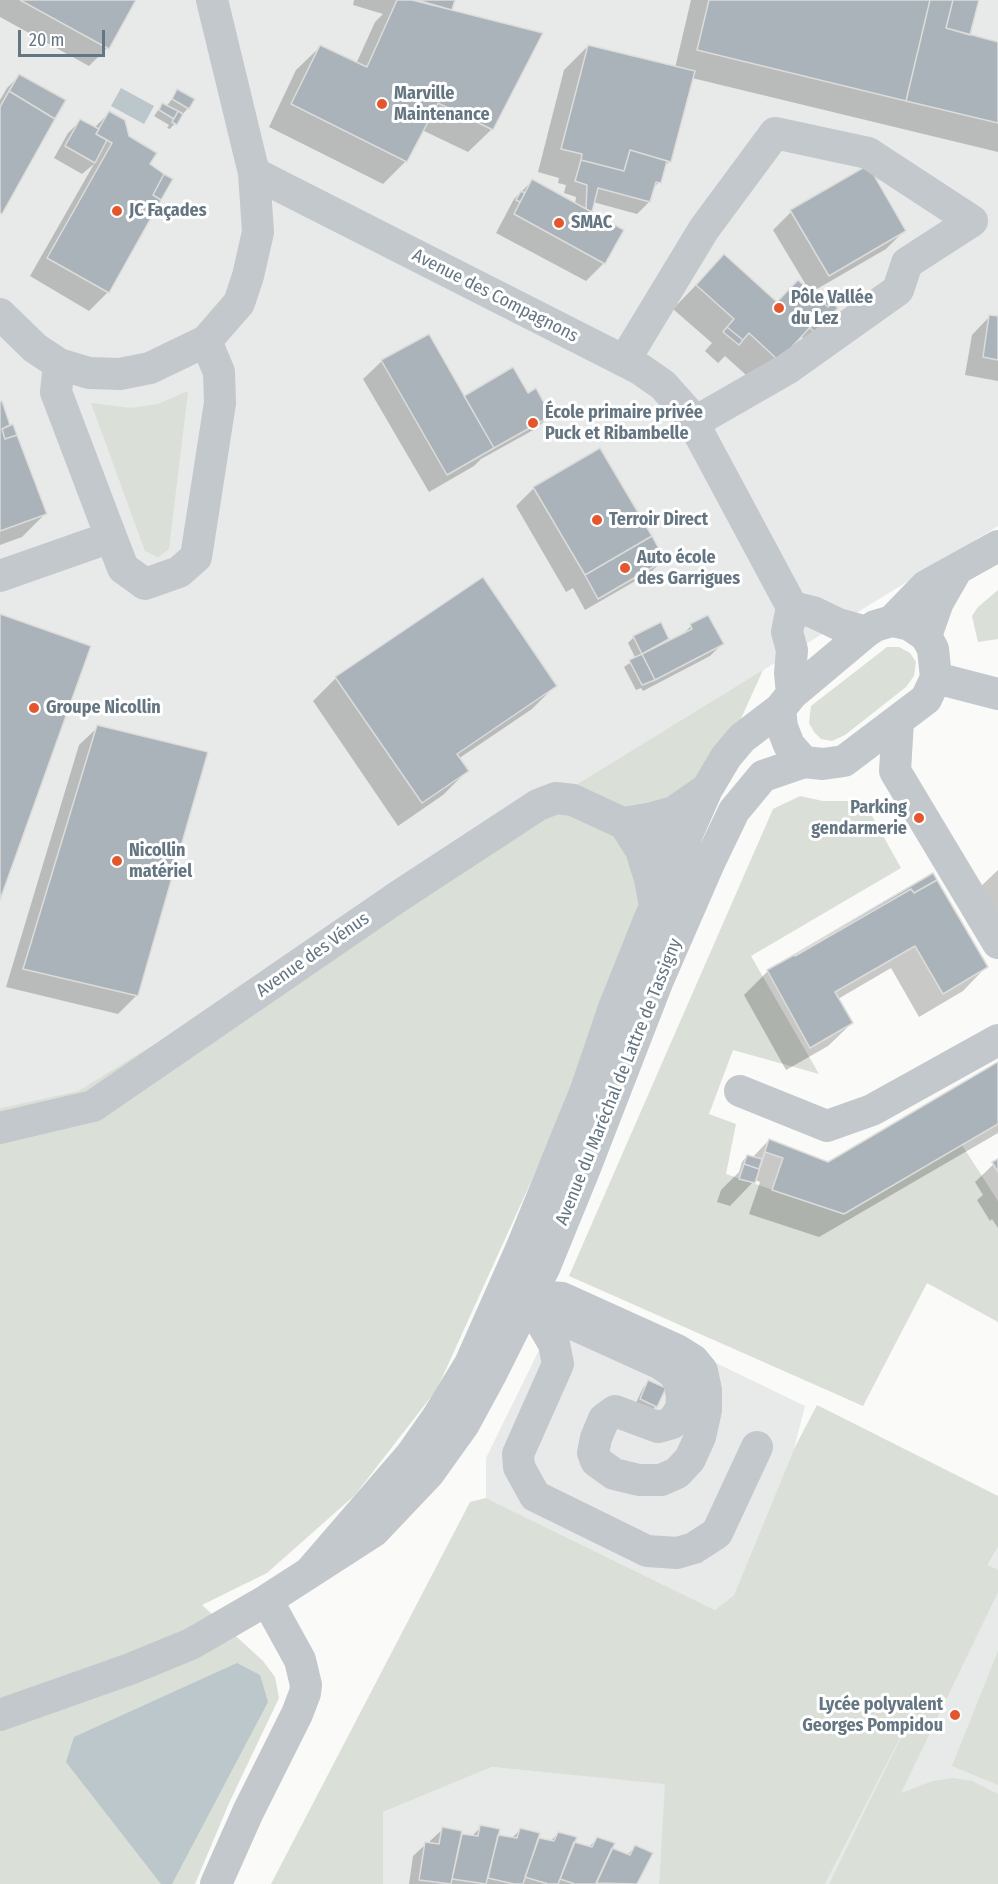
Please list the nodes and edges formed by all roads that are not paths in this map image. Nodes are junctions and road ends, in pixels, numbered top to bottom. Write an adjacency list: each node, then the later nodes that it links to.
1 (212, 0): 2 (street)
2 (254, 173): 4 (street); 5 (street, Avenue des Compagnons)
3 (0, 314): 6 (street)
4 (206, 340): 6 (street); 8 (street)
5 (624, 361): 7 (street, Avenue des Compagnons); 7 (street)
6 (59, 364): 8 (street)
7 (693, 423): 12 (street, Avenue des Compagnons)
8 (111, 537): 11 (street)
9 (998, 546): 10 (street, Avenue du Maréchal de Lattre de Tassigny)
10 (957, 569): 13 (street, Avenue du Maréchal de Lattre de Tassigny); 14 (street)
11 (0, 576)
12 (792, 607): 13 (street); 17 (street)
13 (879, 627): 14 (street); 17 (street, Avenue du Maréchal de Lattre de Tassigny)
14 (926, 636): 15 (street)
15 (936, 678): 16 (street); 18 (street)
16 (998, 694)
17 (786, 701): 20 (street); 22 (street, Avenue du Maréchal de Lattre de Tassigny)
18 (898, 721): 19 (street); 21 (street)
19 (844, 761): 20 (street, Avenue du Maréchal de Lattre de Tassigny); 21 (street, Avenue du Maréchal de Lattre de Tassigny)
20 (804, 762): 24 (street, Avenue du Maréchal de Lattre de Tassigny)
21 (895, 771): 26 (street)
22 (707, 789): 23 (street); 24 (street, Avenue du Maréchal de Lattre de Tassigny)
23 (624, 823): 24 (street, Avenue des Vénus); 25 (street); 29 (street, Avenue des Vénus)
24 (695, 857): 25 (street, Avenue du Maréchal de Lattre de Tassigny); 30 (street, Avenue du Maréchal de Lattre de Tassigny)
25 (655, 906): 30 (street, Avenue du Maréchal de Lattre de Tassigny)
26 (998, 943)
27 (998, 1040): 28 (street)
28 (740, 1091)
29 (0, 1128)
30 (516, 1294): 30 (street); 31 (street); 32 (street, Avenue du Maréchal de Lattre de Tassigny)
31 (757, 1447)
32 (267, 1600): 33 (street, Avenue du Maréchal de Lattre de Tassigny); 34 (street)
33 (0, 1715)
34 (216, 1884)

